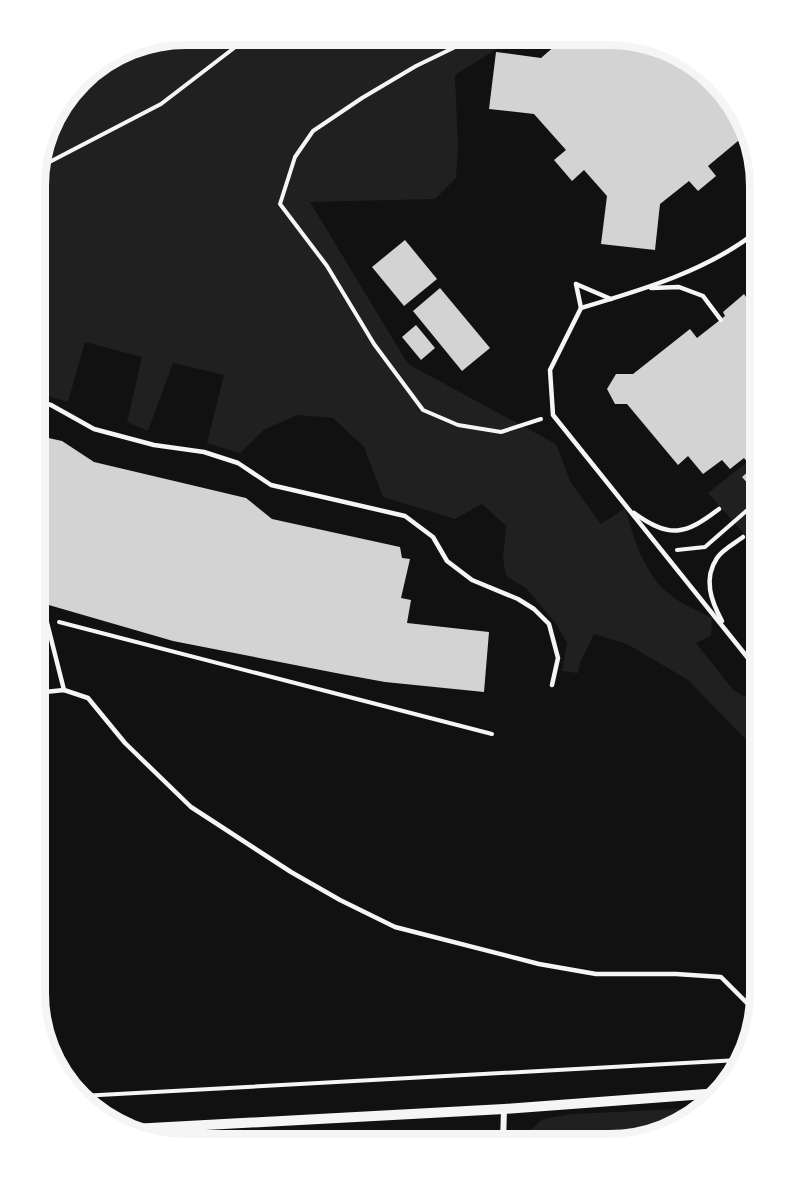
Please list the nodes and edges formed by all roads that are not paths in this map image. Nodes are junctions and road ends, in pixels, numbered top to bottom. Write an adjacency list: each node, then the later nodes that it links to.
1 (750, 237): 2 (lane)
2 (648, 288): 3 (lane); 5 (lane)
3 (611, 299): 4 (lane); 4 (lane)
4 (581, 308): 7 (lane)
5 (721, 320)
6 (45, 404): 13 (lane)
7 (629, 509): 8 (lane); 11 (lane)
8 (719, 509)
9 (743, 537): 11 (lane)
10 (45, 615): 14 (lane)
11 (727, 632): 12 (lane)
12 (750, 661)
13 (552, 684)
14 (64, 690): 15 (lane); 16 (lane)
15 (45, 692)
16 (749, 1006)
17 (708, 1094): 18 (street)
18 (504, 1109): 19 (street); 22 (street)
19 (194, 1125): 20 (street); 21 (street)
20 (147, 1128)
21 (194, 1134)
22 (503, 1134)

